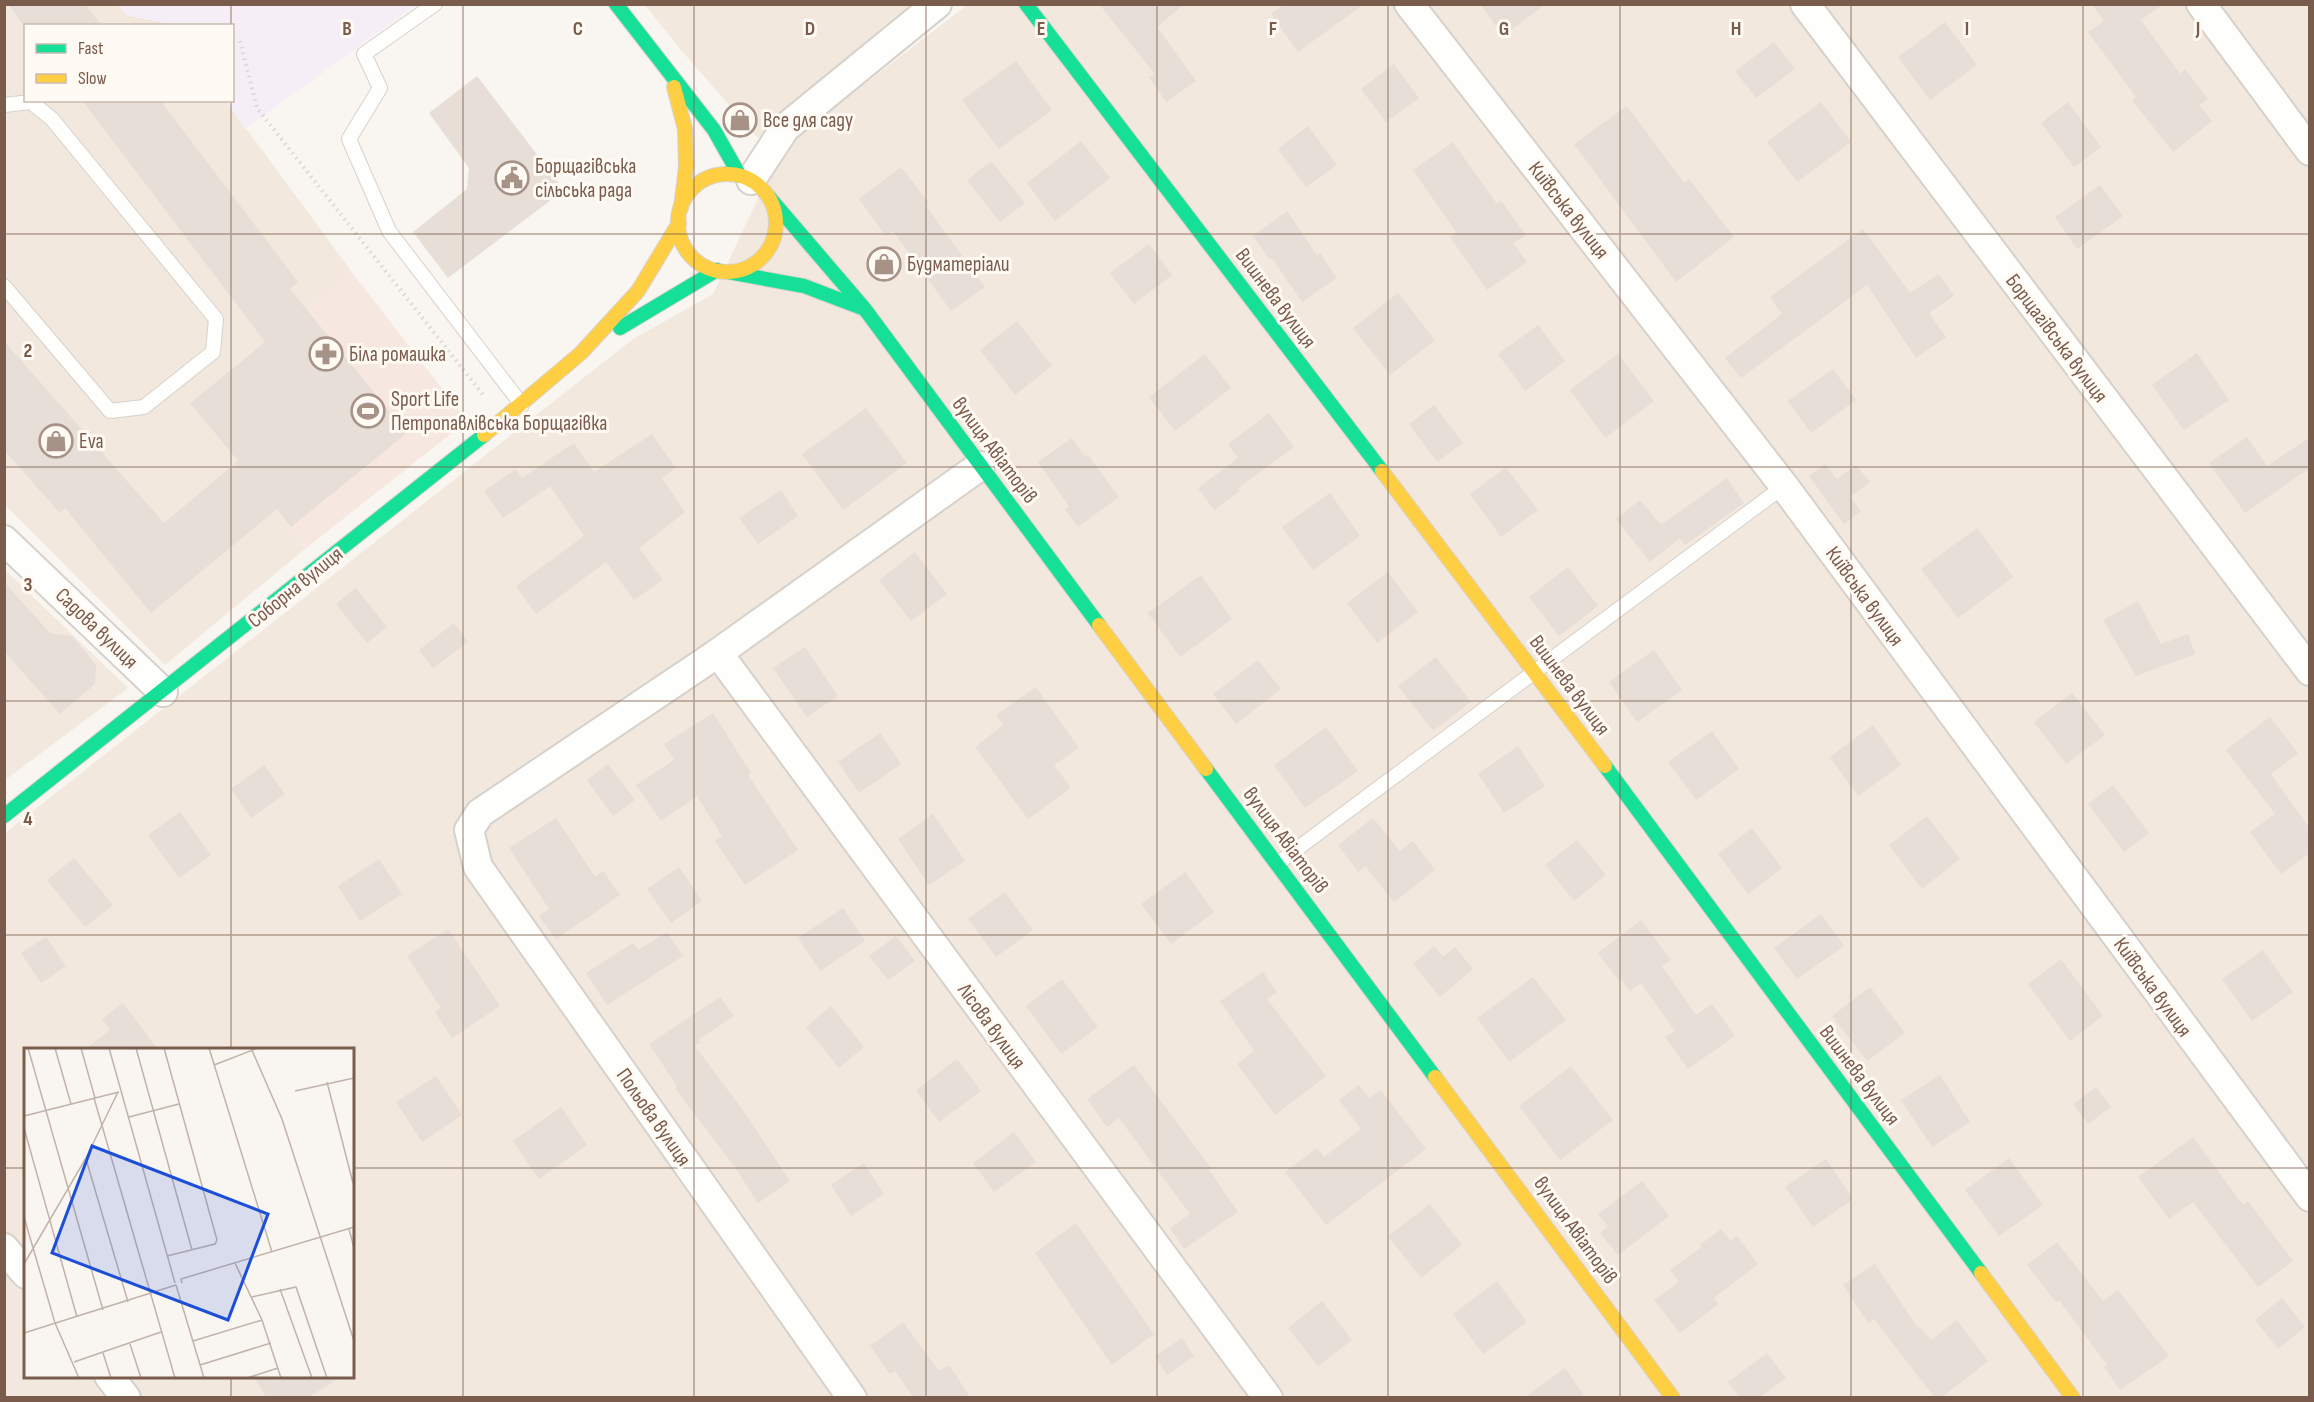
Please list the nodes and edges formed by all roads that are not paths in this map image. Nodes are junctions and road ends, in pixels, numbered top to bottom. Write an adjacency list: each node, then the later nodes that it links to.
1 (435, 4): 18 (lane)
2 (616, 4): 8 (main road)
3 (937, 4): 11 (street)
4 (1026, 4): 24 (main road, Вишнева вулиця)
5 (1409, 4): 20 (street, Київська вулиця)
6 (1804, 4): 23 (street, Борщагівська вулиця)
7 (2201, 4): 10 (street)
8 (670, 74): 11 (main road); 12 (main road)
9 (4, 105): 15 (lane)
10 (2310, 151)
11 (753, 184): 12 (main road); 14 (main road); 16 (main road, вулиця Авіаторів)
12 (681, 209): 13 (main road)
13 (679, 223): 14 (main road); 17 (main road, Соборна вулиця)
14 (722, 271): 16 (main road); 17 (main road, Соборна вулиця)
15 (4, 286)
16 (864, 308): 19 (main road, вулиця Авіаторів)
17 (581, 353): 18 (main road, Соборна вулиця)
18 (522, 405): 25 (main road, Соборна вулиця)
19 (980, 466): 22 (street); 27 (main road, вулиця Авіаторів)
20 (1784, 486): 24 (lane); 28 (street, Київська вулиця)
21 (4, 540): 25 (street, Садова вулиця)
22 (718, 653): 33 (street, Польова вулиця); 34 (street, Лісова вулиця)
23 (2310, 671)
24 (1536, 673): 27 (lane); 36 (main road, Вишнева вулиця)
25 (163, 692): 26 (main road, Соборна вулиця)
26 (4, 816)
27 (1278, 863): 35 (main road, вулиця Авіаторів)
28 (2310, 1197)
29 (4, 1248): 30 (street)
30 (24, 1272)
31 (110, 1378): 32 (street)
32 (126, 1398)
33 (852, 1398)
34 (1268, 1398)
35 (1673, 1398)
36 (2073, 1398)

